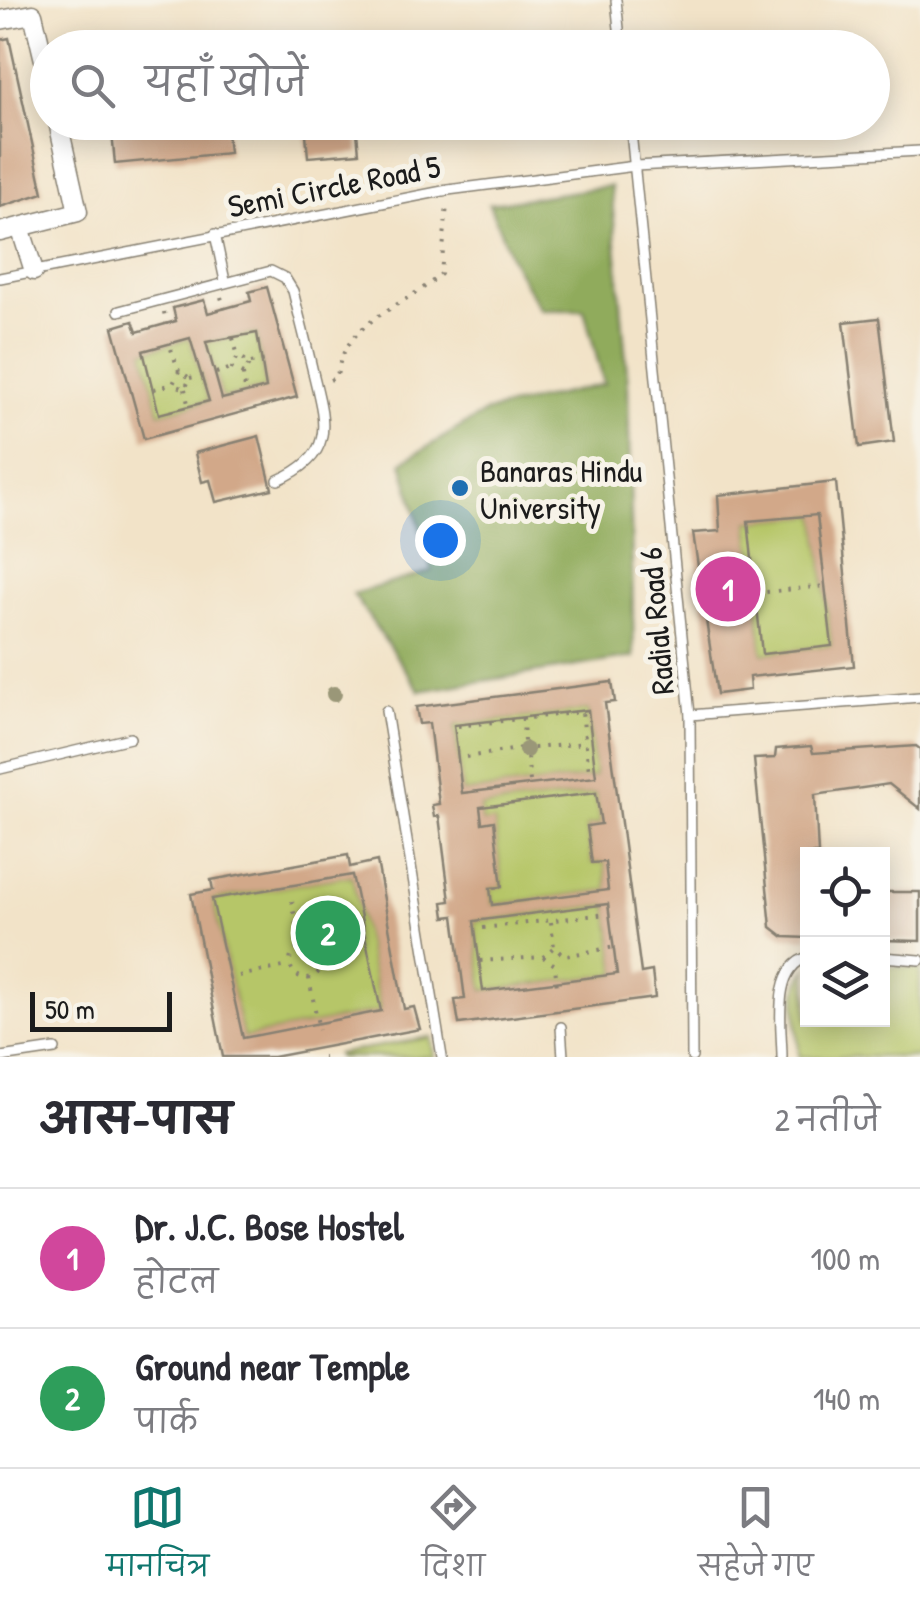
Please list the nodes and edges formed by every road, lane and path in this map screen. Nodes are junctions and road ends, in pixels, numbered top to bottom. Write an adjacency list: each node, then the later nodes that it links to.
1 (616, 0): 4 (lane)
2 (0, 20): 3 (street)
3 (38, 30)
4 (620, 30)
5 (62, 140): 10 (street)
6 (632, 140): 8 (lane, Radial Road 6)
7 (920, 151): 8 (lane, Semi Circle Road 5)
8 (635, 166): 9 (lane, Semi Circle Road 5); 39 (lane, Radial Road 6)
9 (448, 190): 12 (lane, Semi Circle Road 5); 30 (path)
10 (20, 227): 11 (street); 13 (street)
11 (0, 232)
12 (215, 234): 13 (lane, Semi Circle Road 5); 15 (lane)
13 (34, 271): 14 (lane, Semi Circle Road 5)
14 (0, 278)
15 (226, 281): 16 (lane); 30 (lane)
16 (118, 311)
17 (233, 338): 19 (path)
18 (171, 349): 23 (path)
19 (238, 356): 21 (path); 22 (path)
20 (266, 360): 21 (path)
21 (250, 363): 26 (path)
22 (232, 368): 24 (path); 26 (path)
23 (179, 371): 27 (path); 28 (path)
24 (216, 373)
25 (204, 374): 27 (path)
26 (243, 374): 29 (path)
27 (190, 378): 32 (path)
28 (173, 384): 31 (path); 32 (path)
29 (244, 388)
30 (317, 388): 34 (lane)
31 (154, 389)
32 (185, 389): 33 (path)
33 (188, 404)
34 (278, 480)
35 (825, 586): 36 (path)
36 (756, 593)
37 (920, 697): 39 (lane)
38 (386, 711): 76 (lane)
39 (690, 715): 78 (lane, Radial Road 6)
40 (523, 718): 41 (path); 43 (path); 44 (path)
41 (458, 726)
42 (130, 738): 49 (lane)
43 (524, 742): 45 (path); 46 (path)
44 (586, 743): 46 (path); 50 (path)
45 (518, 748): 47 (path); 48 (path)
46 (533, 748): 47 (path)
47 (528, 756): 51 (path)
48 (466, 757)
49 (0, 769)
50 (589, 771)
51 (530, 782)
52 (292, 900): 56 (path)
53 (606, 914): 54 (path)
54 (551, 920): 55 (path); 57 (path)
55 (483, 928)
56 (300, 947): 66 (path); 68 (path)
57 (554, 947): 60 (path); 61 (path)
58 (616, 948): 60 (path)
59 (356, 953): 66 (path)
60 (564, 956): 67 (path)
61 (543, 957): 65 (path); 67 (path)
62 (890, 958): 64 (lane)
63 (800, 960): 79 (lane)
64 (920, 960)
65 (480, 961)
66 (322, 963): 70 (path)
67 (555, 965): 71 (path)
68 (290, 966): 69 (path); 70 (path)
69 (239, 976)
70 (310, 978): 73 (path)
71 (557, 988)
72 (561, 1027): 77 (lane)
73 (319, 1030)
74 (55, 1049): 75 (lane)
75 (1, 1057)
76 (442, 1057)
77 (563, 1057)
78 (692, 1057)
79 (782, 1057)

